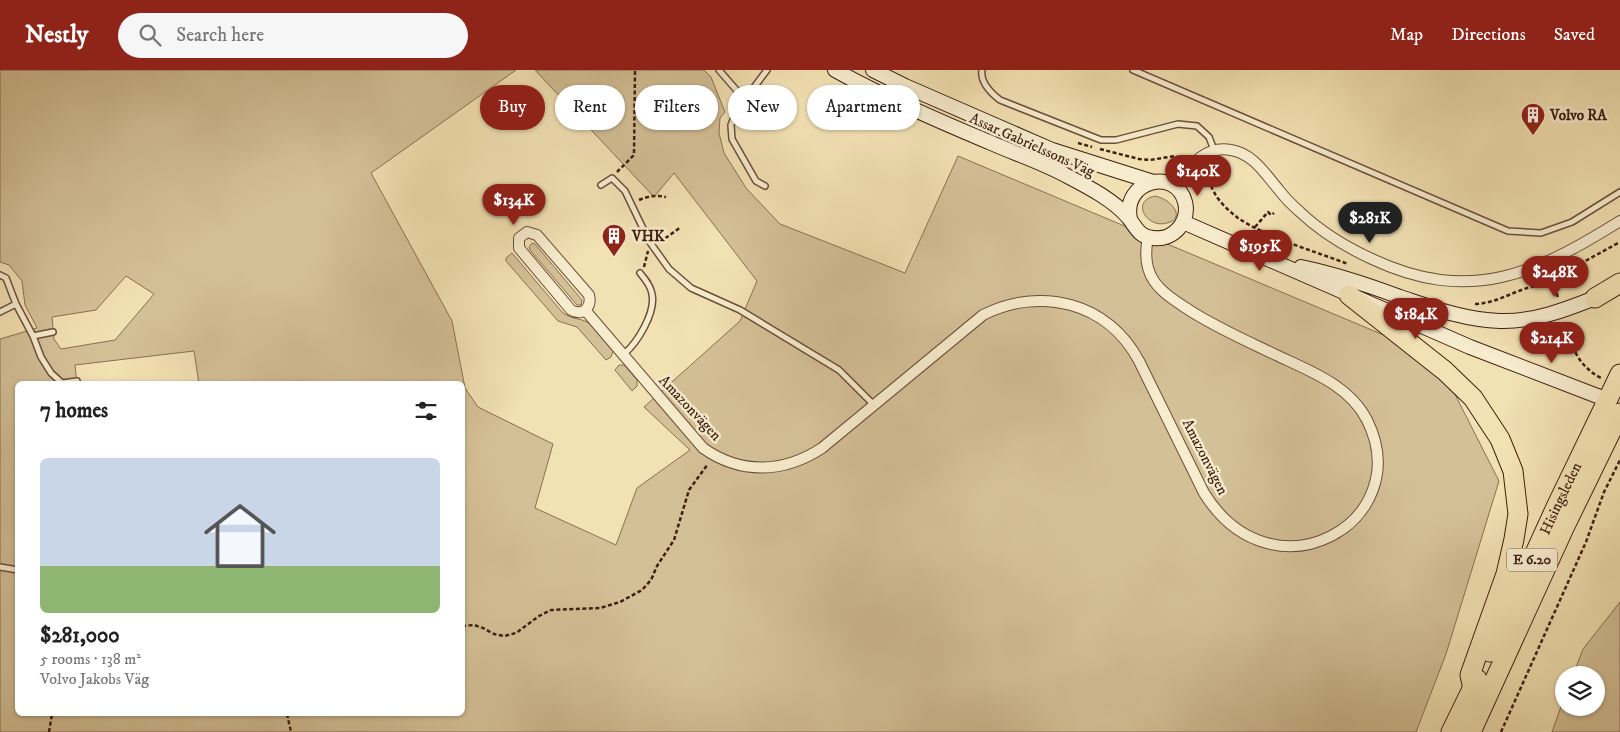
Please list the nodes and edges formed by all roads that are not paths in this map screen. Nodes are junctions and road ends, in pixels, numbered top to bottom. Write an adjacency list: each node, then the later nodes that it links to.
1 (719, 70): 7 (lane)
2 (767, 70): 8 (lane)
3 (835, 70): 16 (street, Assar Gabrielssons Väg)
4 (873, 70): 11 (street, Assar Gabrielssons Väg)
5 (982, 70): 10 (lane, Assar Gabrielssons Väg)
6 (1133, 70): 15 (lane)
7 (732, 85)
8 (756, 85)
9 (732, 130): 13 (lane)
10 (1214, 151): 14 (street); 17 (street)
11 (1153, 182): 14 (street); 16 (street)
12 (601, 185): 35 (lane)
13 (766, 186)
14 (1174, 186): 18 (street)
15 (1620, 192)
16 (1130, 219): 19 (street)
17 (1620, 221)
18 (1183, 222): 19 (street); 20 (street)
19 (1148, 238): 35 (street, Amazonvägen)
20 (1271, 261): 24 (street); 25 (street)
21 (640, 273): 31 (lane)
22 (0, 275): 26 (lane)
23 (1620, 283): 25 (highway)
24 (1349, 294): 34 (street); 39 (highway)
25 (1595, 298)
26 (16, 304): 28 (lane); 30 (lane)
27 (585, 310): 27 (street); 31 (street, Amazonvägen)
28 (0, 312)
29 (54, 332): 30 (lane)
30 (33, 336): 33 (lane)
31 (623, 355): 35 (street, Amazonvägen)
32 (1613, 378): 39 (highway, Hisingsleden / E 6.20)
33 (60, 381)
34 (1600, 397)
35 (875, 405)
36 (1620, 412): 41 (highway, Hisingsleden / E 6.20)
37 (0, 567): 38 (lane)
38 (15, 570)
39 (1473, 689): 40 (highway, Hisingsleden / E 6.20)
40 (1451, 732)
41 (1471, 732)

